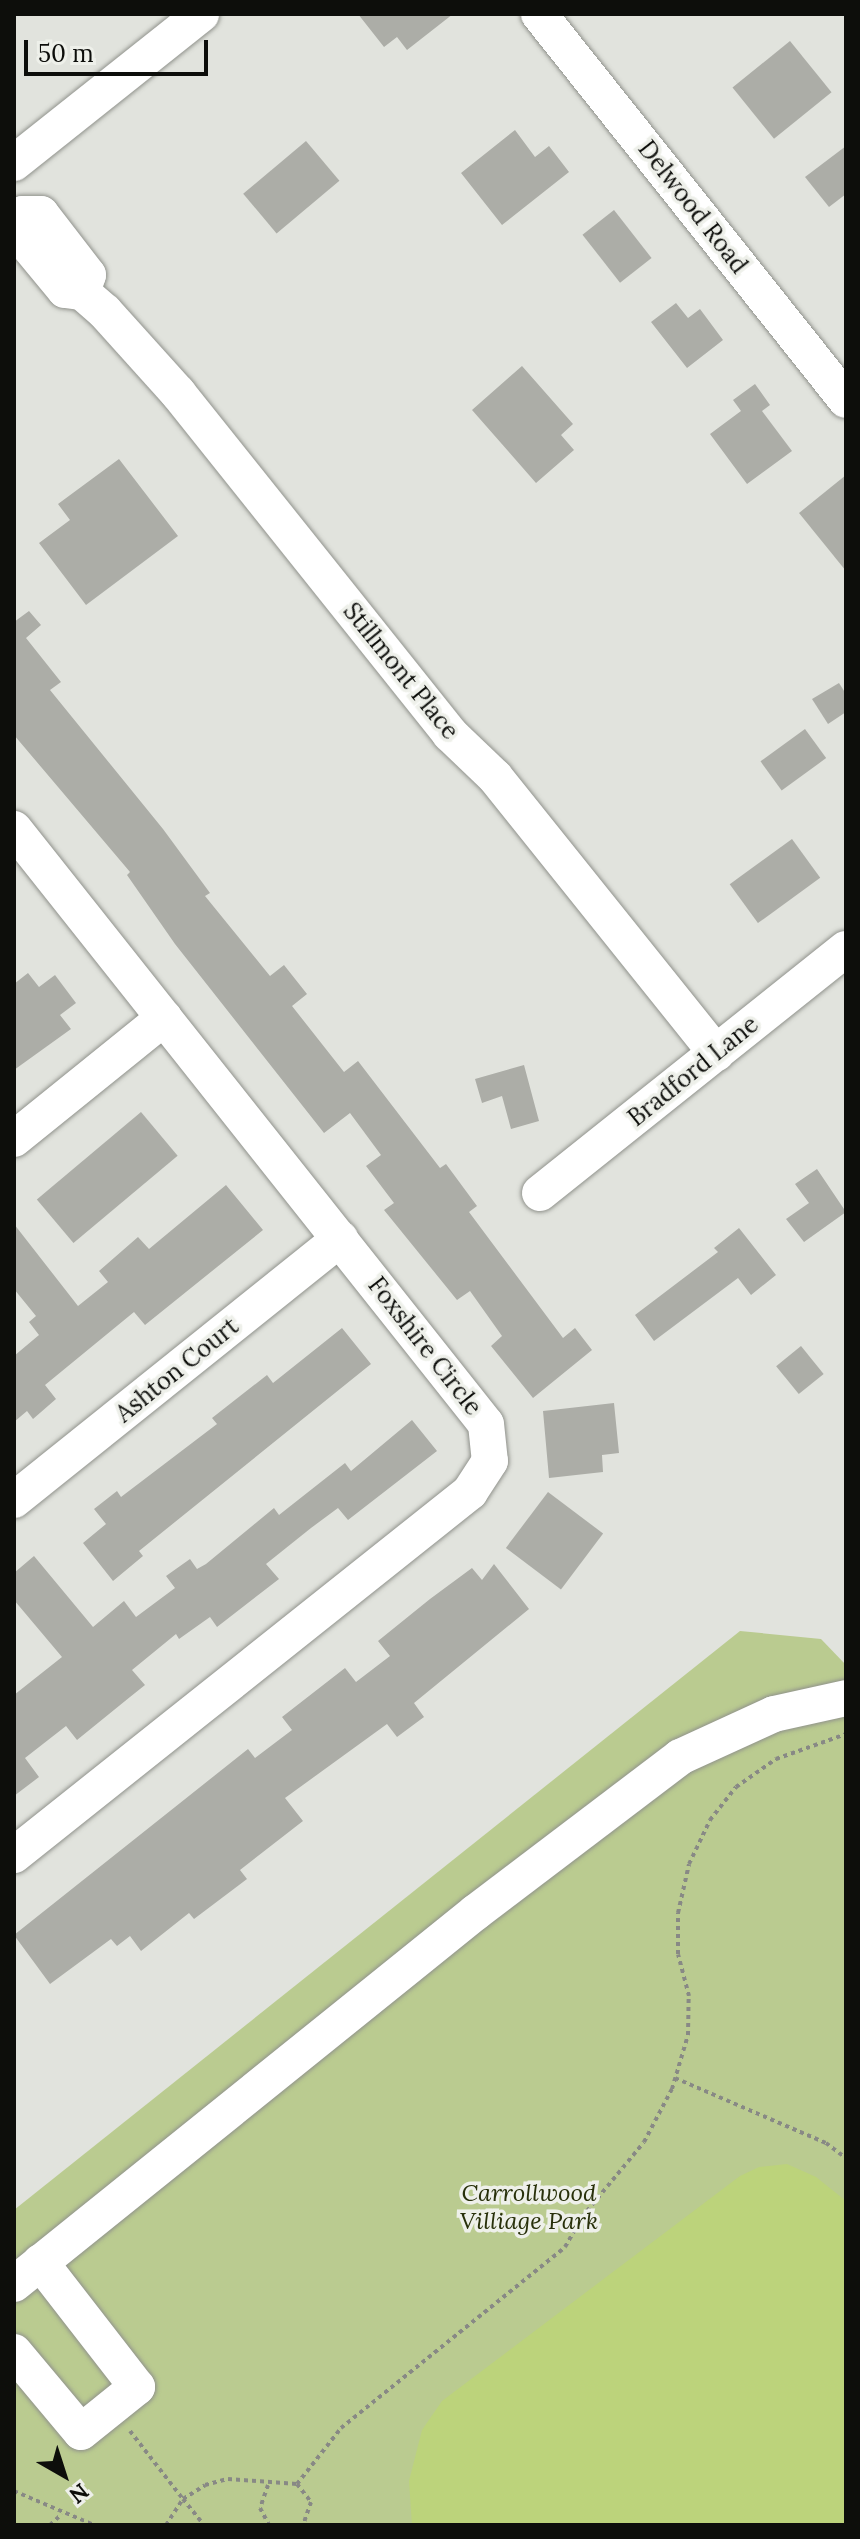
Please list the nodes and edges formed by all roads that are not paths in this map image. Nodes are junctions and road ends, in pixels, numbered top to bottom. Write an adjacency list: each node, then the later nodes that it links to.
1 (201, 14): 3 (street)
2 (539, 14): 5 (street, Delwood Road)
3 (14, 163)
4 (19, 209): 9 (street, Stillmont Place)
5 (846, 400)
6 (14, 829): 8 (street, Foxshire Circle)
7 (846, 949): 9 (street, Bradford Lane)
8 (164, 1018): 10 (street); 12 (street, Foxshire Circle)
9 (716, 1053): 11 (street, Bradford Lane)
10 (14, 1139)
11 (540, 1193)
12 (340, 1239): 13 (street, Ashton Court); 15 (street, Foxshire Circle)
13 (14, 1500)
14 (846, 1698): 16 (street)
15 (14, 1855)
16 (27, 2273): 17 (street)
17 (14, 2352)

